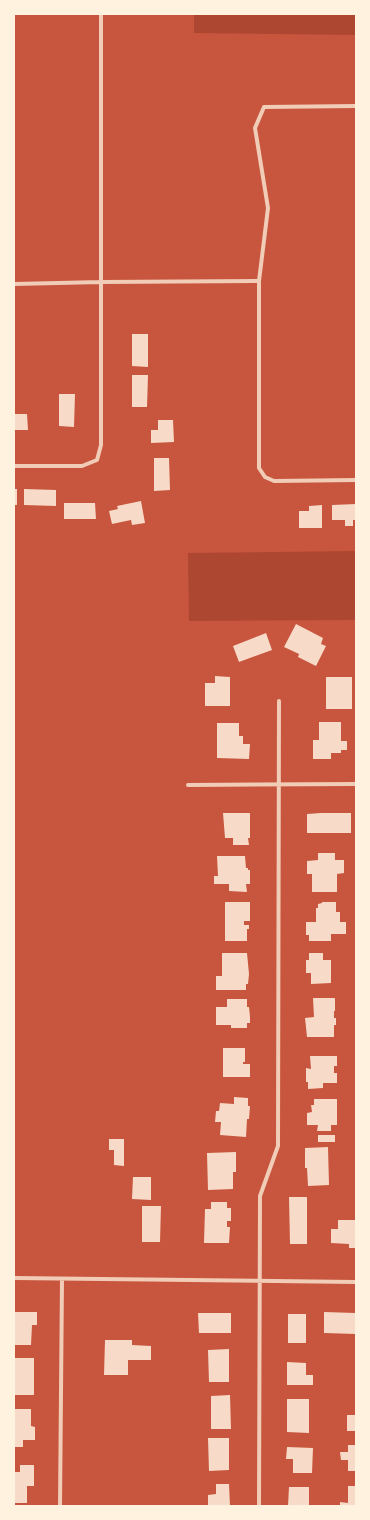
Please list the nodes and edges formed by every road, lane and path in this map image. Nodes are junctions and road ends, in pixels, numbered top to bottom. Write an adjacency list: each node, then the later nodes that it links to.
1 (101, 14): 4 (street)
2 (356, 106): 3 (street)
3 (259, 281): 4 (street); 7 (street)
4 (101, 282): 5 (street); 6 (street)
5 (14, 284)
6 (14, 466)
7 (356, 480)
8 (279, 701): 11 (street)
9 (356, 784): 11 (street)
10 (188, 785): 11 (street)
11 (278, 786): 14 (street)
12 (14, 1278): 13 (street)
13 (62, 1280): 14 (street); 16 (street)
14 (259, 1282): 15 (street); 17 (street)
15 (356, 1282)
16 (60, 1506)
17 (259, 1506)

